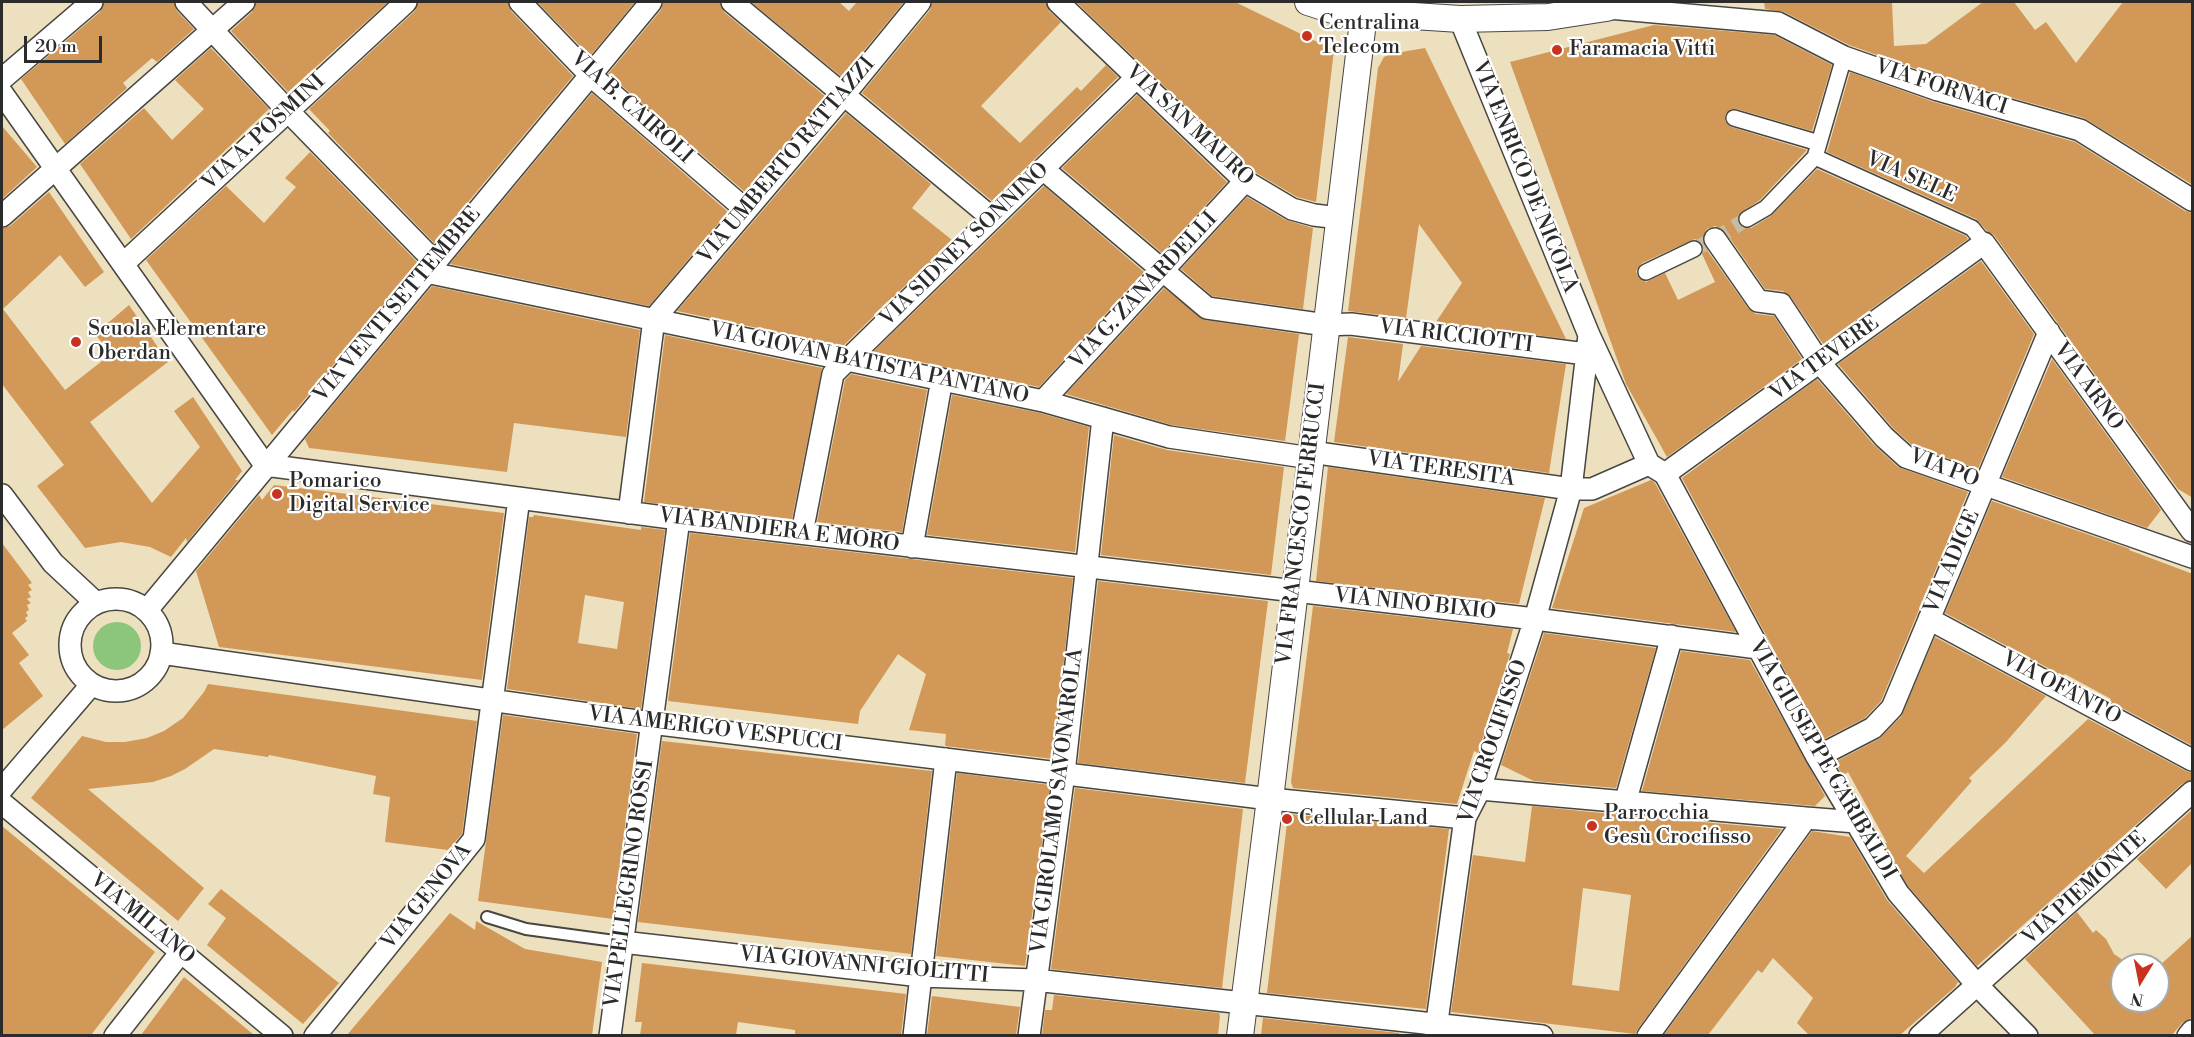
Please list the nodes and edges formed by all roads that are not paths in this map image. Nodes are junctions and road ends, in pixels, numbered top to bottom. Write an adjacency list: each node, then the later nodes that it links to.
1 (92, 2): 18 (street)
2 (186, 2): 14 (street)
3 (244, 2): 14 (street)
4 (406, 2): 21 (street, VIA A. POSMINI)
5 (520, 2): 16 (street, VIA B. CAIROLI)
6 (651, 2): 16 (street, VIA VENTI SETTEMBRE)
7 (732, 2): 20 (street)
8 (920, 2): 20 (street, VIA UMBERTO RATTAZZI)
9 (1058, 2): 17 (street, VIA SAN MAURO)
10 (1308, 2): 12 (street)
11 (1617, 5): 13 (street); 15 (street, VIA FORNACI)
12 (1373, 7): 13 (street); 31 (street, VIA FRANCESCO FERRUCCI)
13 (1460, 19): 43 (street, VIA ENRICO DE NICOLA)
14 (213, 30): 21 (street); 24 (street)
15 (1844, 57): 23 (street); 27 (street, VIA FORNACI)
16 (590, 75): 28 (street, VIA B. CAIROLI); 37 (street, VIA VENTI SETTEMBRE)
17 (1136, 78): 25 (street, VIA SIDNEY SONNINO); 26 (street, VIA SAN MAURO)
18 (2, 79)
19 (2, 93): 24 (street)
20 (844, 95): 28 (street, VIA UMBERTO RATTAZZI); 30 (street)
21 (288, 111): 36 (street, VIA A. POSMINI); 37 (street)
22 (1734, 117): 23 (street, VIA SELE)
23 (1817, 150): 32 (street); 34 (street, VIA SELE)
24 (56, 169): 29 (street); 36 (street)
25 (1043, 169): 30 (street, VIA SIDNEY SONNINO); 38 (street, VIA RICCIOTTI)
26 (1245, 181): 31 (street, VIA SAN MAURO); 38 (street, VIA G. ZANARDELLI)
27 (2193, 200)
28 (746, 210): 40 (street, VIA UMBERTO RATTAZZI)
29 (2, 216)
30 (992, 218): 44 (street, VIA SIDNEY SONNINO)
31 (1339, 218): 41 (street, VIA FRANCESCO FERRUCCI)
32 (1747, 219)
33 (1715, 240): 45 (street, VIA PO)
34 (1984, 243): 42 (street, VIA ARNO); 45 (street, VIA TEVERE)
35 (1694, 249): 39 (street)
36 (123, 264): 50 (street)
37 (431, 267): 40 (street, VIA GIOVAN BATISTA PANTANO); 50 (street, VIA VENTI SETTEMBRE)
38 (1162, 272): 41 (street, VIA RICCIOTTI); 47 (street, VIA G. ZANARDELLI)
39 (1646, 272)
40 (654, 319): 44 (street, VIA GIOVAN BATISTA PANTANO); 56 (street)
41 (1326, 325): 43 (street, VIA RICCIOTTI); 49 (street, VIA FRANCESCO FERRUCCI)
42 (2049, 332): 52 (street, VIA ADIGE); 58 (street, VIA ARNO)
43 (1587, 345): 51 (street, VIA ENRICO DE NICOLA); 53 (street, VIA CROCIFISSO)
44 (847, 359): 46 (street, VIA GIOVAN BATISTA PANTANO); 59 (street, VIA SIDNEY SONNINO)
45 (1820, 363): 51 (street, VIA TEVERE); 52 (street, VIA PO)
46 (942, 379): 47 (street, VIA GIOVAN BATISTA PANTANO); 60 (street)
47 (1042, 400): 48 (street, VIA GIOVAN BATISTA PANTANO)
48 (1103, 418): 49 (street, VIA GIOVAN BATISTA PANTANO); 62 (street, VIA GIROLAMO SAVONAROLA)
49 (1311, 455): 53 (street, VIA TERESITA); 63 (street, VIA FRANCESCO FERRUCCI)
50 (265, 465): 55 (street, VIA BANDIERA E MORO); 65 (street, VIA VENTI SETTEMBRE)
51 (1657, 470): 53 (street, VIA TEVERE); 69 (street, VIA GIUSEPPE GARIBALDI)
52 (1985, 485): 61 (street, VIA PO); 67 (street, VIA ADIGE)
53 (1570, 489): 66 (street, VIA CROCIFISSO)
54 (2, 495): 64 (street)
55 (519, 498): 56 (street, VIA BANDIERA E MORO); 72 (street, VIA GENOVA)
56 (629, 513): 57 (street, VIA BANDIERA E MORO)
57 (679, 519): 59 (street, VIA BANDIERA E MORO); 73 (street, VIA PELLEGRINO ROSSI)
58 (2193, 531)
59 (802, 533): 60 (street, VIA BANDIERA E MORO)
60 (912, 547): 62 (street, VIA BANDIERA E MORO)
61 (2193, 557)
62 (1086, 567): 63 (street, VIA BANDIERA E MORO); 77 (street, VIA GIROLAMO SAVONAROLA)
63 (1294, 591): 66 (street, VIA NINO BIXIO); 81 (street, VIA FRANCESCO FERRUCCI)
64 (96, 603): 65 (street); 71 (street)
65 (147, 610): 70 (street)
66 (1535, 619): 68 (street, VIA NINO BIXIO); 79 (street, VIA CROCIFISSO)
67 (1929, 619): 74 (street, VIA ADIGE); 76 (street, VIA OFANTO)
68 (1672, 636): 69 (street, VIA NINO BIXIO); 82 (street)
69 (1758, 648): 74 (street, VIA GIUSEPPE GARIBALDI)
70 (161, 653): 71 (street); 72 (street, VIA AMERIGO VESPUCCI)
71 (92, 684): 78 (street)
72 (492, 700): 73 (street, VIA AMERIGO VESPUCCI); 98 (street, VIA GENOVA)
73 (651, 723): 75 (street, VIA AMERIGO VESPUCCI); 88 (street, VIA PELLEGRINO ROSSI)
74 (1817, 757): 86 (street, VIA GIUSEPPE GARIBALDI)
75 (946, 759): 77 (street, VIA AMERIGO VESPUCCI); 90 (street)
76 (2193, 760)
77 (1064, 773): 81 (street, VIA AMERIGO VESPUCCI); 91 (street, VIA GIROLAMO SAVONAROLA)
78 (2, 789)
79 (1480, 789): 82 (street); 84 (street, VIA CROCIFISSO)
80 (2193, 792): 92 (street, VIA PIEMONTE)
81 (1270, 799): 84 (street, VIA AMERIGO VESPUCCI); 93 (street, VIA FRANCESCO FERRUCCI)
82 (1626, 802): 85 (street)
83 (2, 803): 89 (street, VIA MILANO)
84 (1465, 818): 94 (street, VIA CROCIFISSO)
85 (1806, 818): 86 (street); 104 (street)
86 (1856, 822): 92 (street, VIA GIUSEPPE GARIBALDI)
87 (487, 917): 88 (lane, VIA GIOVANNI GIOLITTI)
88 (622, 942): 90 (street, VIA GIOVANNI GIOLITTI); 99 (street, VIA PELLEGRINO ROSSI)
89 (181, 952): 96 (street); 97 (street, VIA MILANO)
90 (921, 976): 91 (street, VIA GIOVANNI GIOLITTI); 100 (street)
91 (1035, 980): 93 (street, VIA GIOVANNI GIOLITTI); 101 (street, VIA GIROLAMO SAVONAROLA)
92 (1977, 985): 105 (street, VIA PIEMONTE); 106 (street, VIA GIUSEPPE GARIBALDI)
93 (1244, 1003): 94 (street, VIA GIOVANNI GIOLITTI); 102 (street, VIA FRANCESCO FERRUCCI)
94 (1435, 1030): 103 (street, VIA GIOVANNI GIOLITTI)
95 (2193, 1031): 107 (street)
96 (115, 1035)
97 (282, 1035)
98 (315, 1035)
99 (610, 1035)
100 (914, 1035)
101 (1029, 1035)
102 (1240, 1035)
103 (1542, 1035)
104 (1648, 1035)
105 (1920, 1035)
106 (2027, 1035)
107 (2188, 1035)

